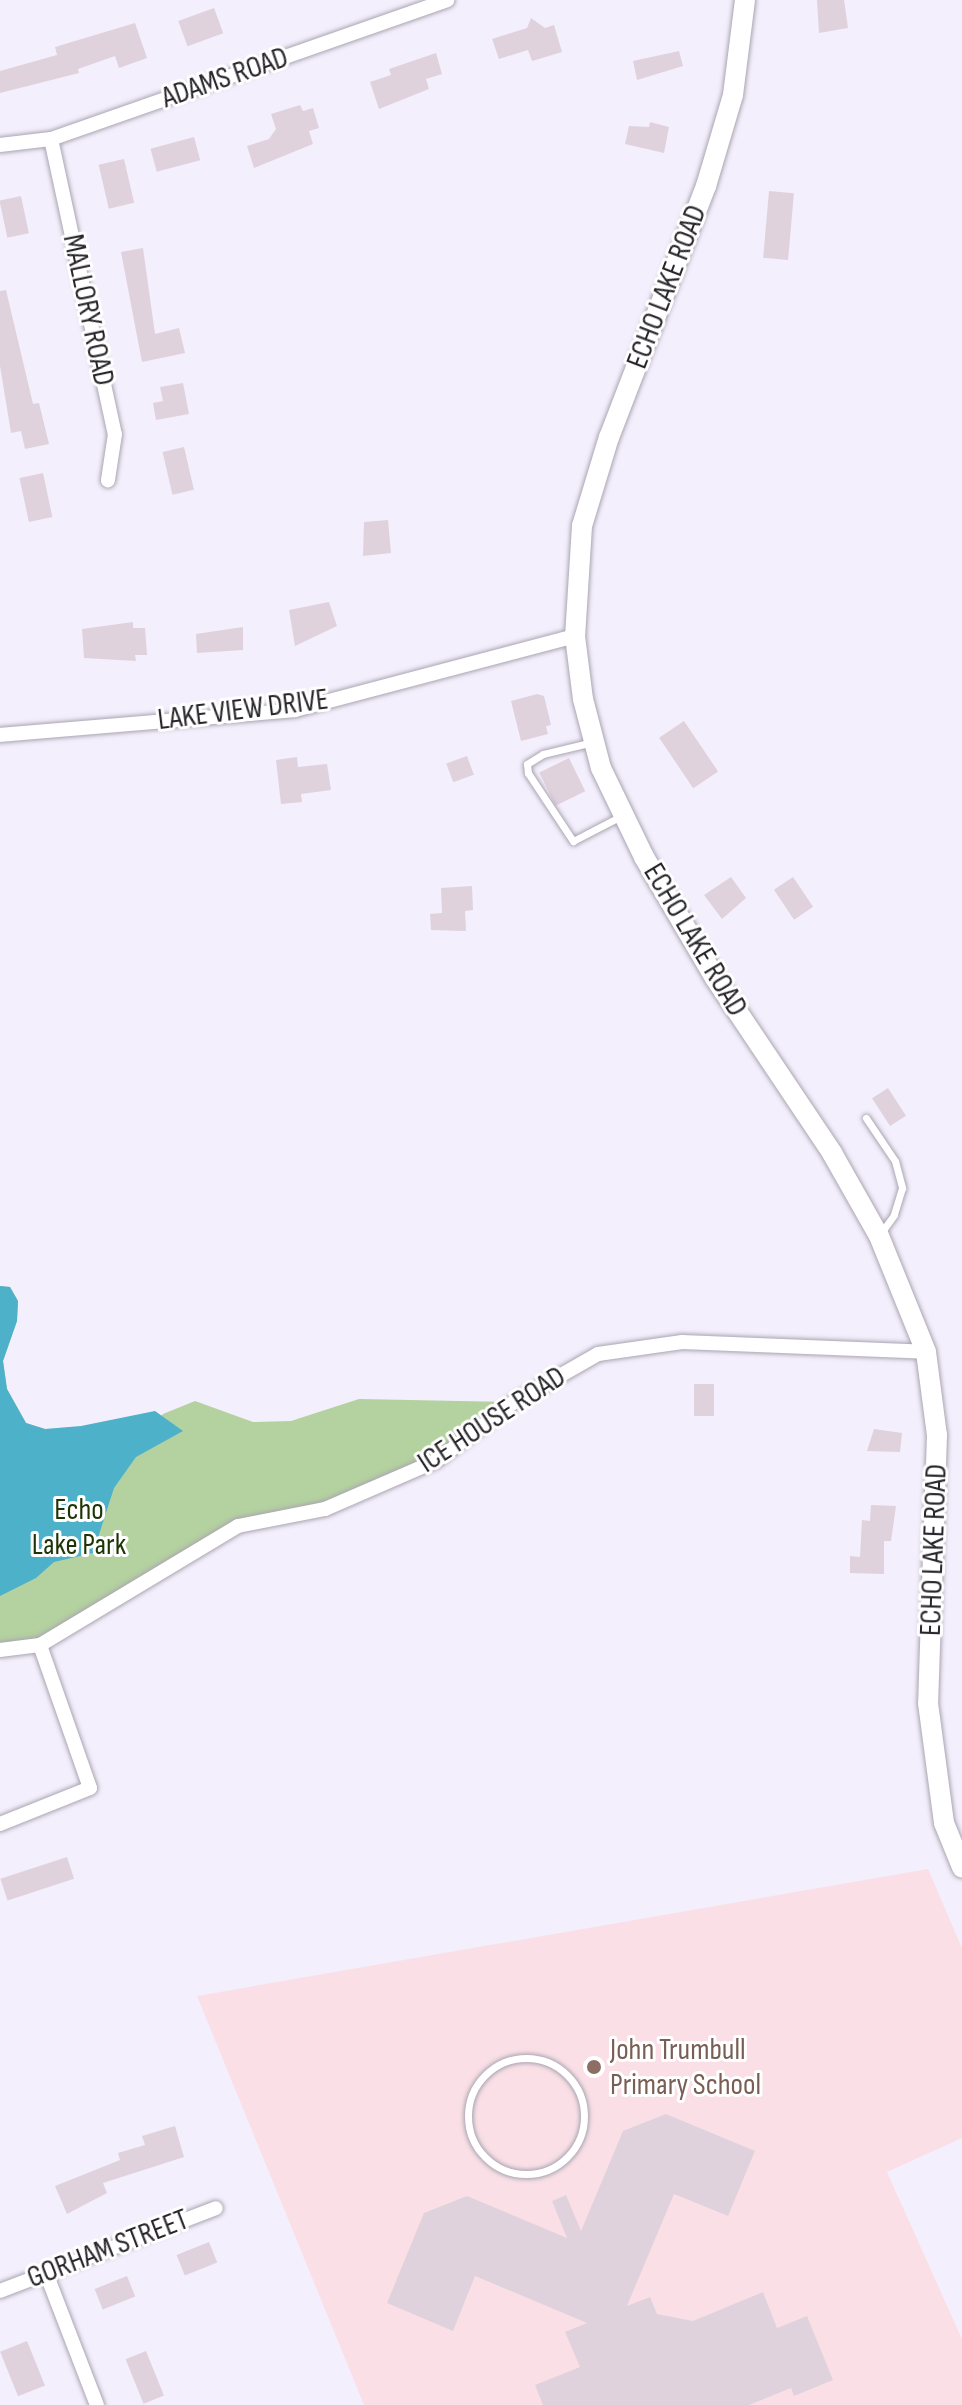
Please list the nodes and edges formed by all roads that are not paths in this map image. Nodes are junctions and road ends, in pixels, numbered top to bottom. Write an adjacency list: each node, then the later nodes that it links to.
1 (447, 0): 3 (street, ADAMS ROAD)
2 (745, 0): 6 (main road, ECHO LAKE ROAD)
3 (51, 139): 4 (street, ADAMS ROAD); 5 (street, MALLORY ROAD)
4 (0, 145)
5 (108, 480)
6 (575, 636): 7 (street, LAKE VIEW DRIVE); 8 (main road, ECHO LAKE ROAD)
7 (0, 735)
8 (594, 741): 9 (main road, ECHO LAKE ROAD); 9 (lane)
9 (623, 815): 11 (main road, ECHO LAKE ROAD)
10 (866, 1118): 11 (lane)
11 (879, 1236): 12 (main road, ECHO LAKE ROAD)
12 (926, 1352): 13 (street, ICE HOUSE ROAD); 16 (main road, ECHO LAKE ROAD)
13 (40, 1645): 14 (street, ICE HOUSE ROAD); 15 (street)
14 (0, 1650)
15 (0, 1824)
16 (962, 1867)
17 (471, 2134): 17 (lane)
18 (216, 2208): 19 (street, GORHAM STREET)
19 (46, 2273): 20 (street, GORHAM STREET); 21 (street)
20 (0, 2291)
21 (97, 2405)

